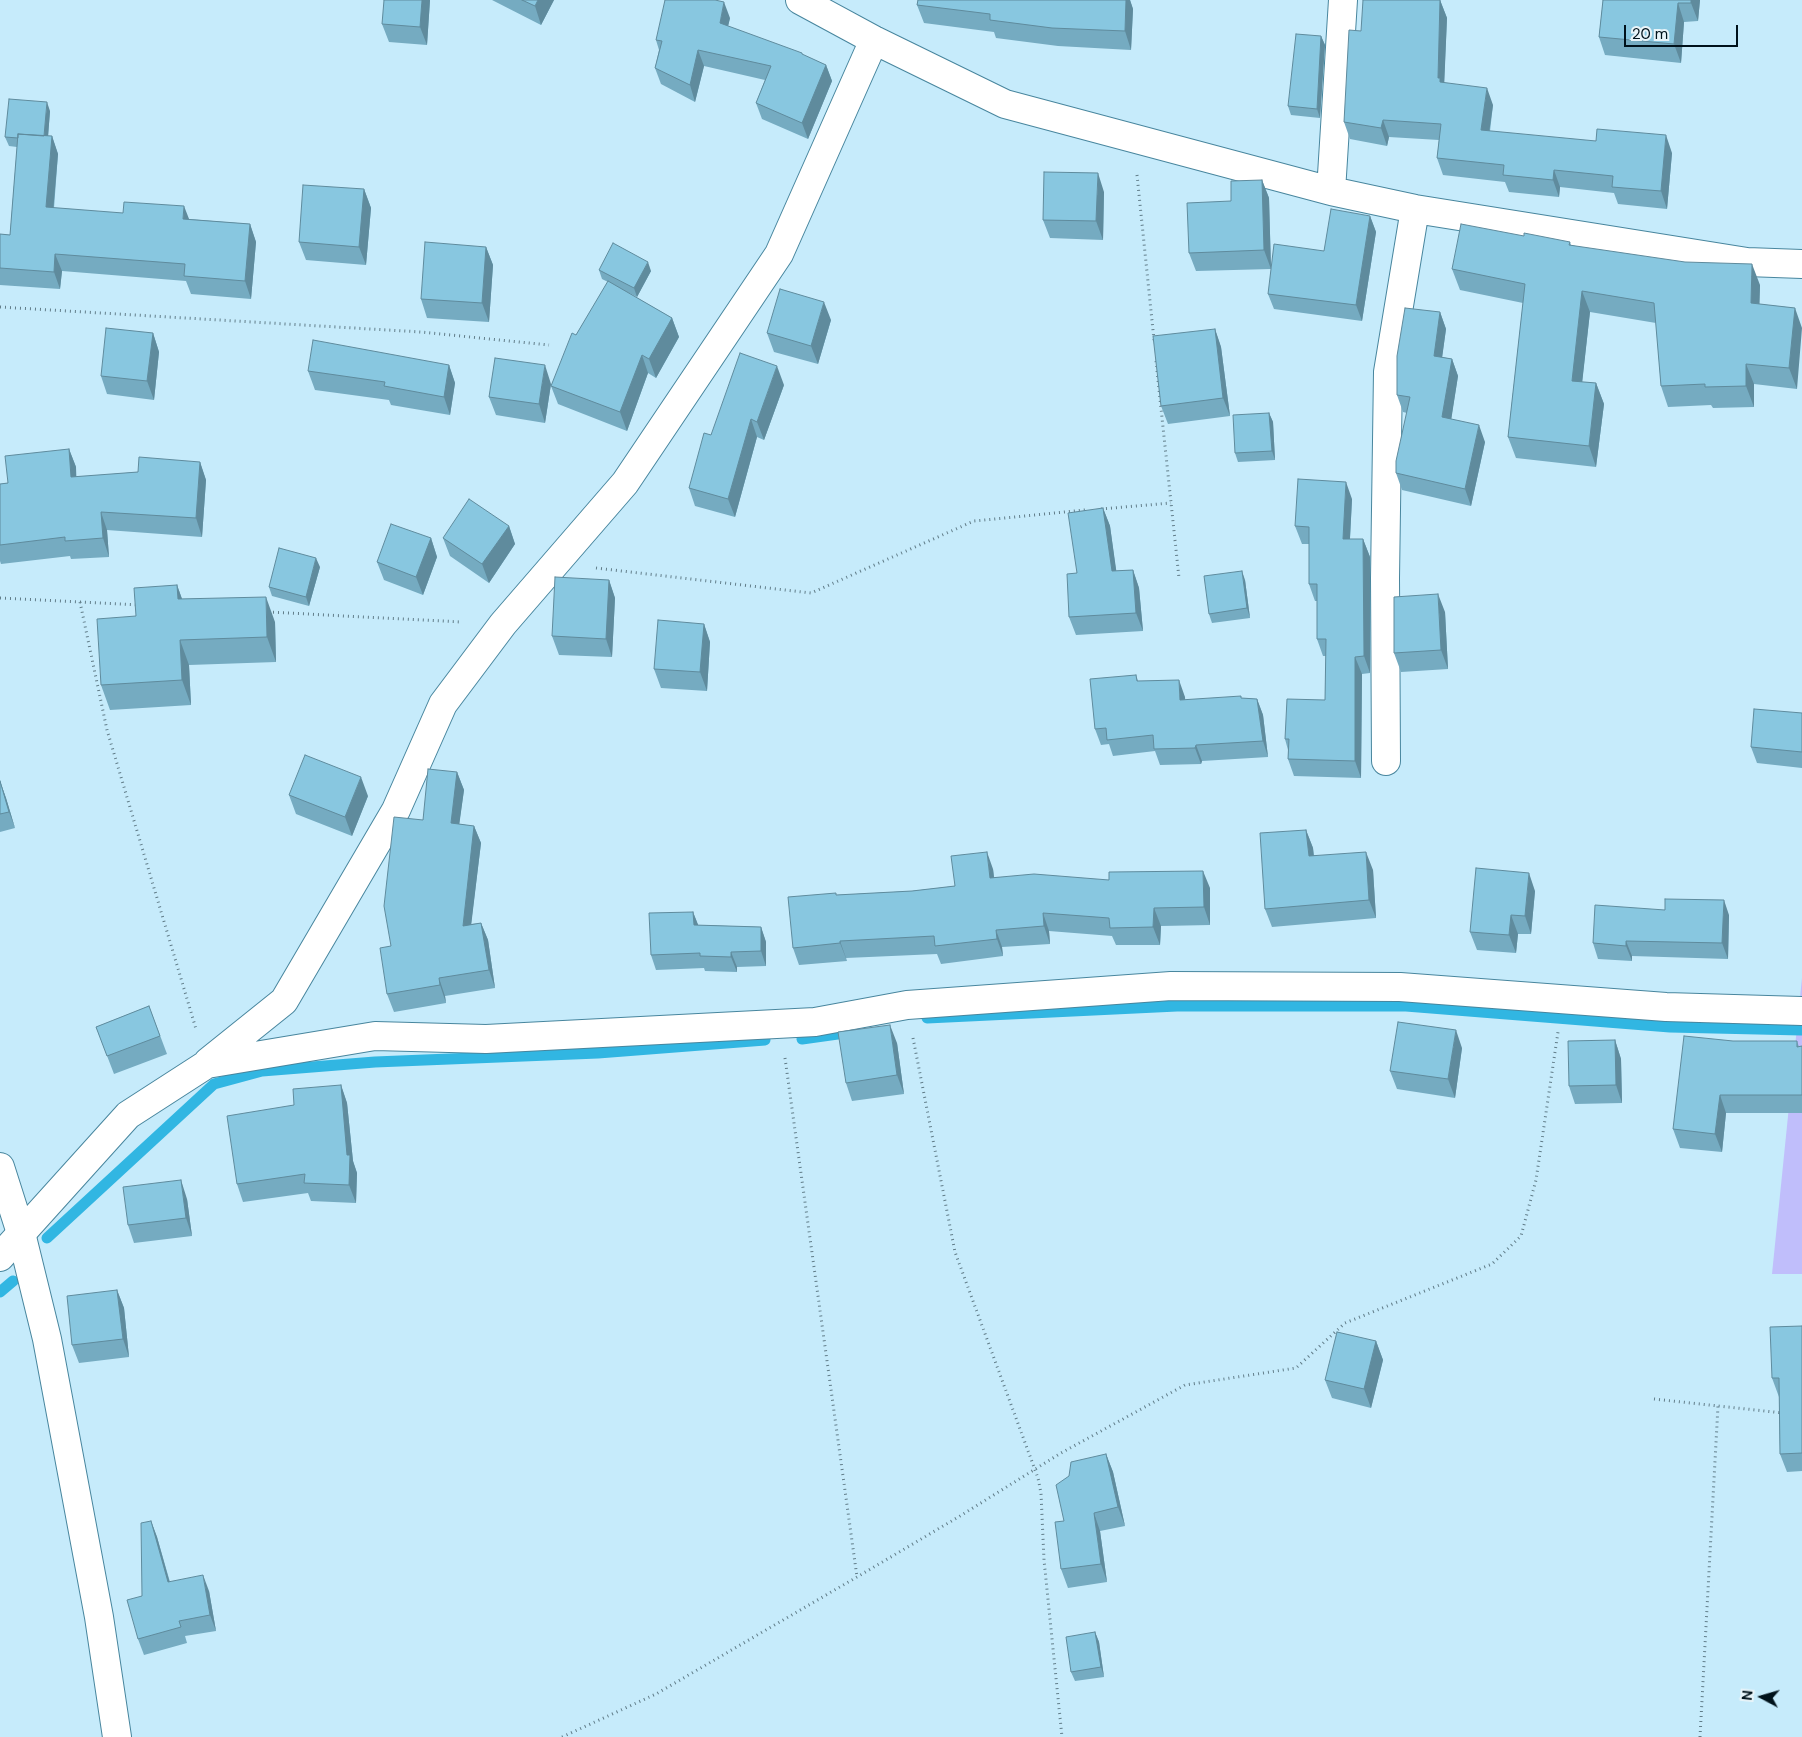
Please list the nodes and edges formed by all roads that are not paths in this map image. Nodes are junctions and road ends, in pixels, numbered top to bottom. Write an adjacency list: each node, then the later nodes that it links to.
1 (800, 0): 3 (street)
2 (1343, 0): 4 (street)
3 (874, 40): 4 (street); 9 (street)
4 (1331, 191): 5 (street)
5 (1415, 209): 6 (street); 7 (street)
6 (1802, 264)
7 (1386, 761)
8 (1802, 1011): 9 (street)
9 (206, 1064): 11 (street)
10 (0, 1167): 11 (street)
11 (21, 1233): 12 (street); 13 (street)
12 (0, 1257)
13 (118, 1737)

